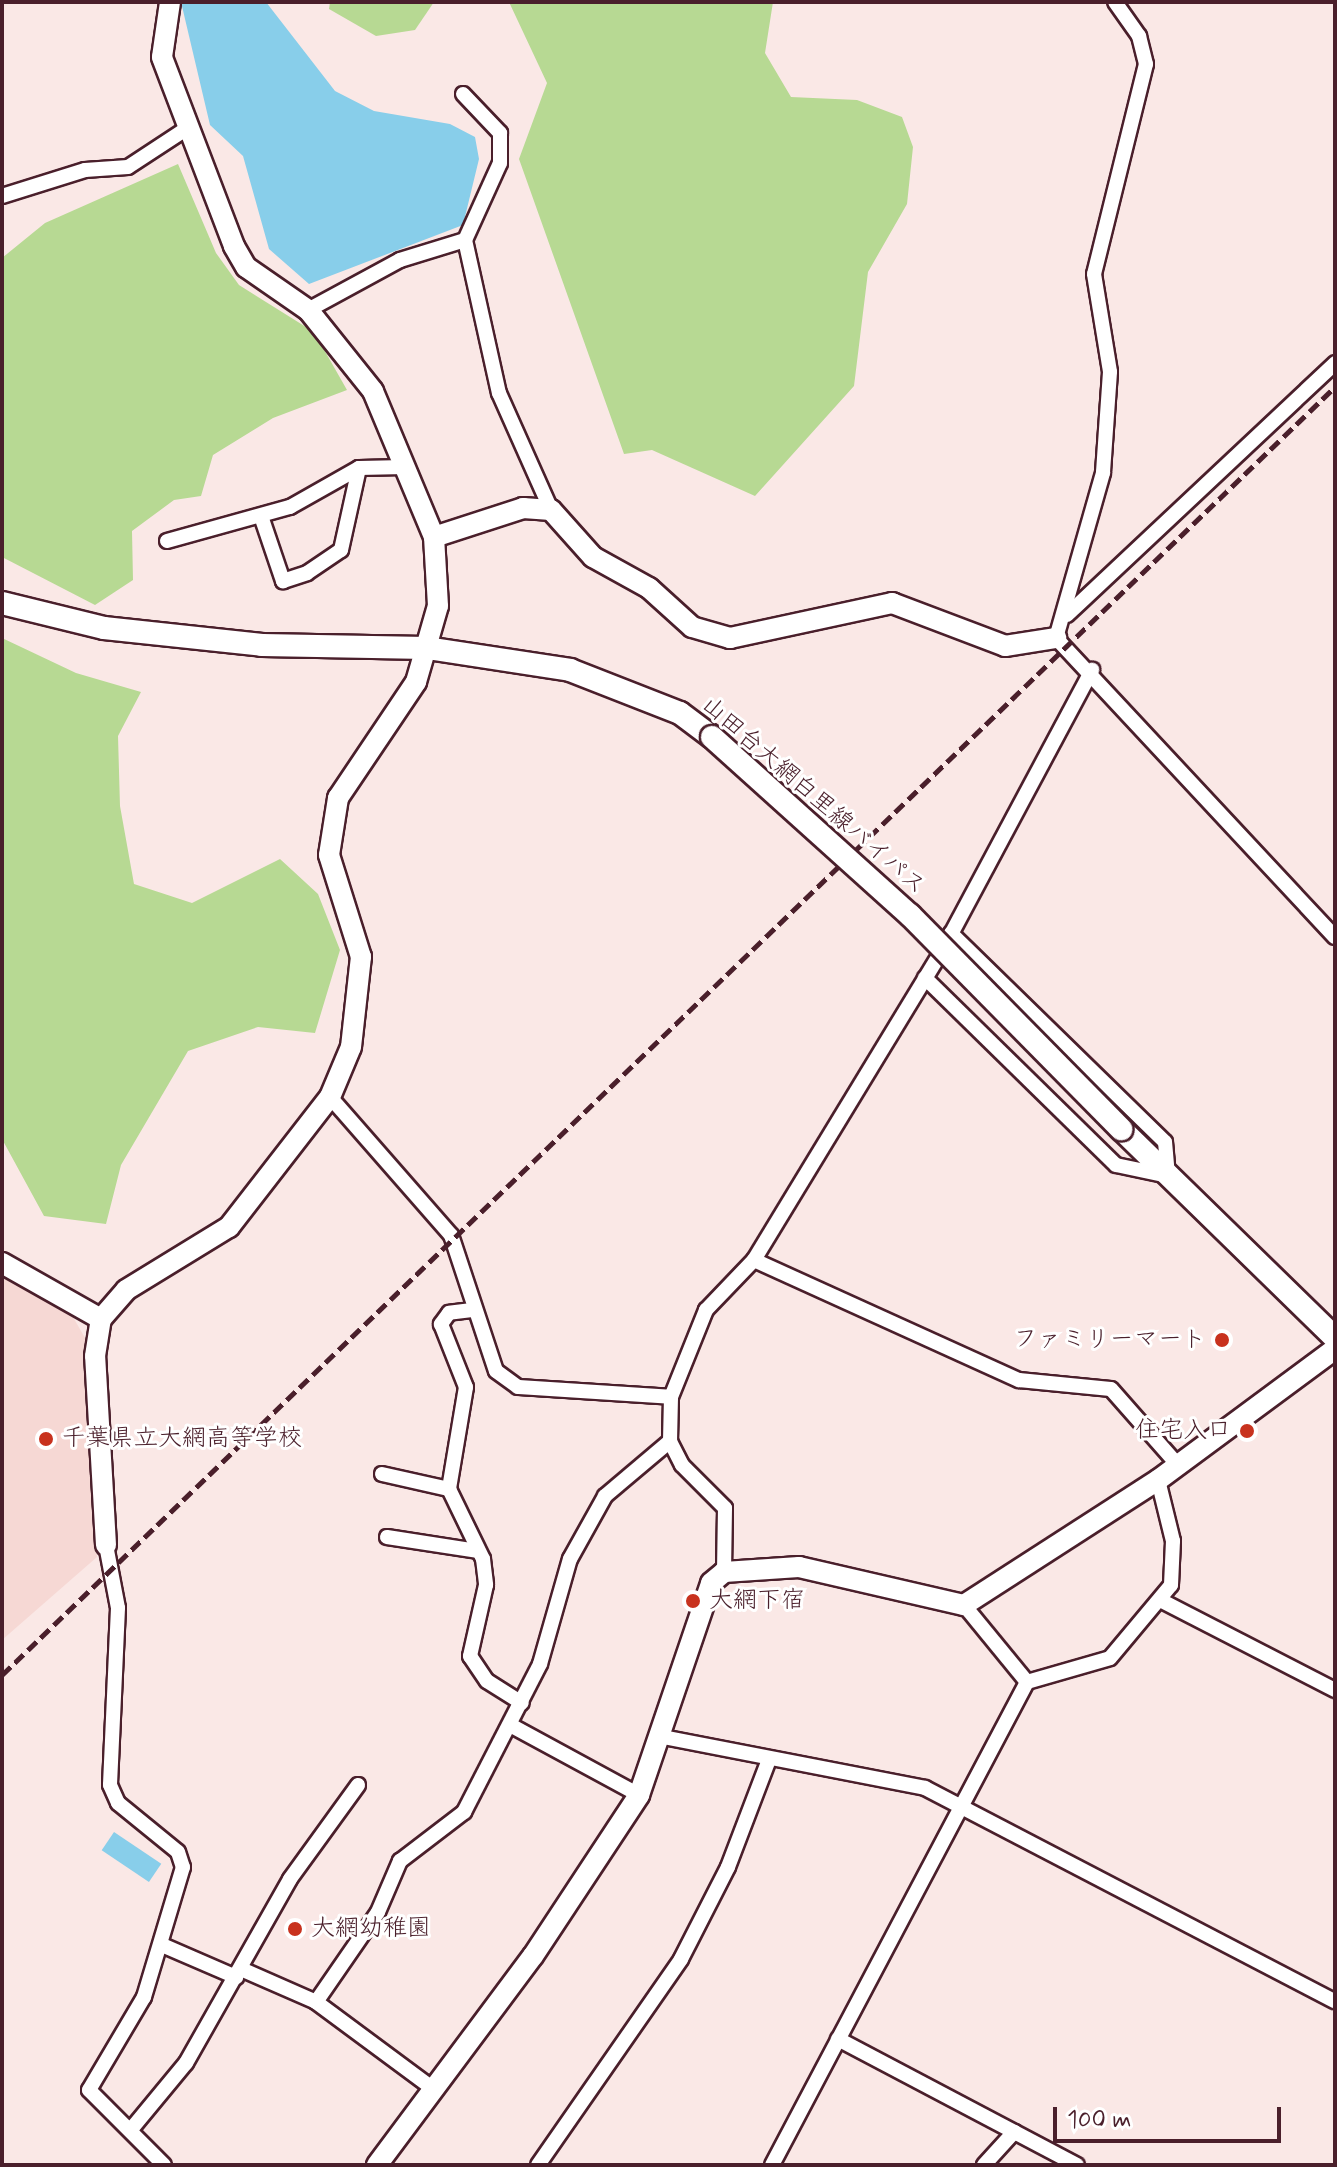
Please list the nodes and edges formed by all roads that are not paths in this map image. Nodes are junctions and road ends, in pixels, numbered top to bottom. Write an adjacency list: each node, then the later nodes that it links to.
1 (170, 2): 4 (street)
2 (1115, 2): 16 (street)
3 (463, 94): 6 (street)
4 (186, 129): 5 (street); 7 (street)
5 (2, 196)
6 (465, 240): 7 (street); 11 (street)
7 (308, 310): 9 (street)
8 (1335, 363): 16 (street)
9 (405, 467): 10 (street); 13 (street)
10 (359, 468): 12 (street); 12 (street)
11 (551, 510): 13 (street); 17 (street)
12 (261, 516): 14 (street)
13 (434, 537): 18 (street)
14 (167, 541)
15 (2, 603): 18 (main road, 山田台大網白里線バイパス)
16 (1066, 615): 17 (street)
17 (1056, 638): 19 (street)
18 (427, 648): 23 (street); 24 (main road, 山田台大網白里線バイパス, bridge)
19 (1092, 670): 20 (street); 21 (street)
20 (951, 933): 22 (street); 24 (street)
21 (1335, 937)
22 (925, 978): 24 (street); 25 (street)
23 (330, 1097): 27 (street); 28 (street)
24 (1168, 1176): 29 (main road, 山田台大網白里線バイパス)
25 (754, 1260): 31 (street); 33 (street)
26 (2, 1263): 28 (street)
27 (472, 1310): 31 (street); 36 (street)
28 (101, 1319): 38 (street)
29 (1335, 1338)
30 (1335, 1349): 33 (street)
31 (671, 1397): 32 (street)
32 (670, 1441): 40 (street); 45 (street)
33 (1178, 1465): 35 (street)
34 (382, 1474): 36 (street)
35 (1158, 1480): 41 (street); 42 (street)
36 (449, 1489): 39 (street)
37 (387, 1537): 39 (street)
38 (106, 1545): 52 (street)
39 (477, 1551): 45 (street)
40 (724, 1572): 42 (street); 47 (street)
41 (1160, 1600): 43 (street); 44 (street)
42 (964, 1605): 43 (street)
43 (1027, 1682): 51 (street)
44 (1335, 1690)
45 (522, 1703): 46 (street)
46 (512, 1726): 50 (street); 55 (street)
47 (663, 1737): 48 (street); 50 (street)
48 (768, 1762): 51 (street); 62 (street)
49 (358, 1785): 53 (street)
50 (639, 1795): 57 (street)
51 (959, 1803): 54 (street); 56 (street)
52 (162, 1945): 53 (street); 58 (street)
53 (238, 1973): 55 (street); 58 (street)
54 (1335, 2001)
55 (316, 2002): 57 (street)
56 (838, 2039): 59 (street); 63 (street)
57 (435, 2090): 61 (street)
58 (133, 2127): 60 (street)
59 (1014, 2132): 64 (street); 65 (street)
60 (164, 2165)
61 (377, 2165)
62 (538, 2165)
63 (772, 2165)
64 (984, 2165)
65 (1077, 2165)

